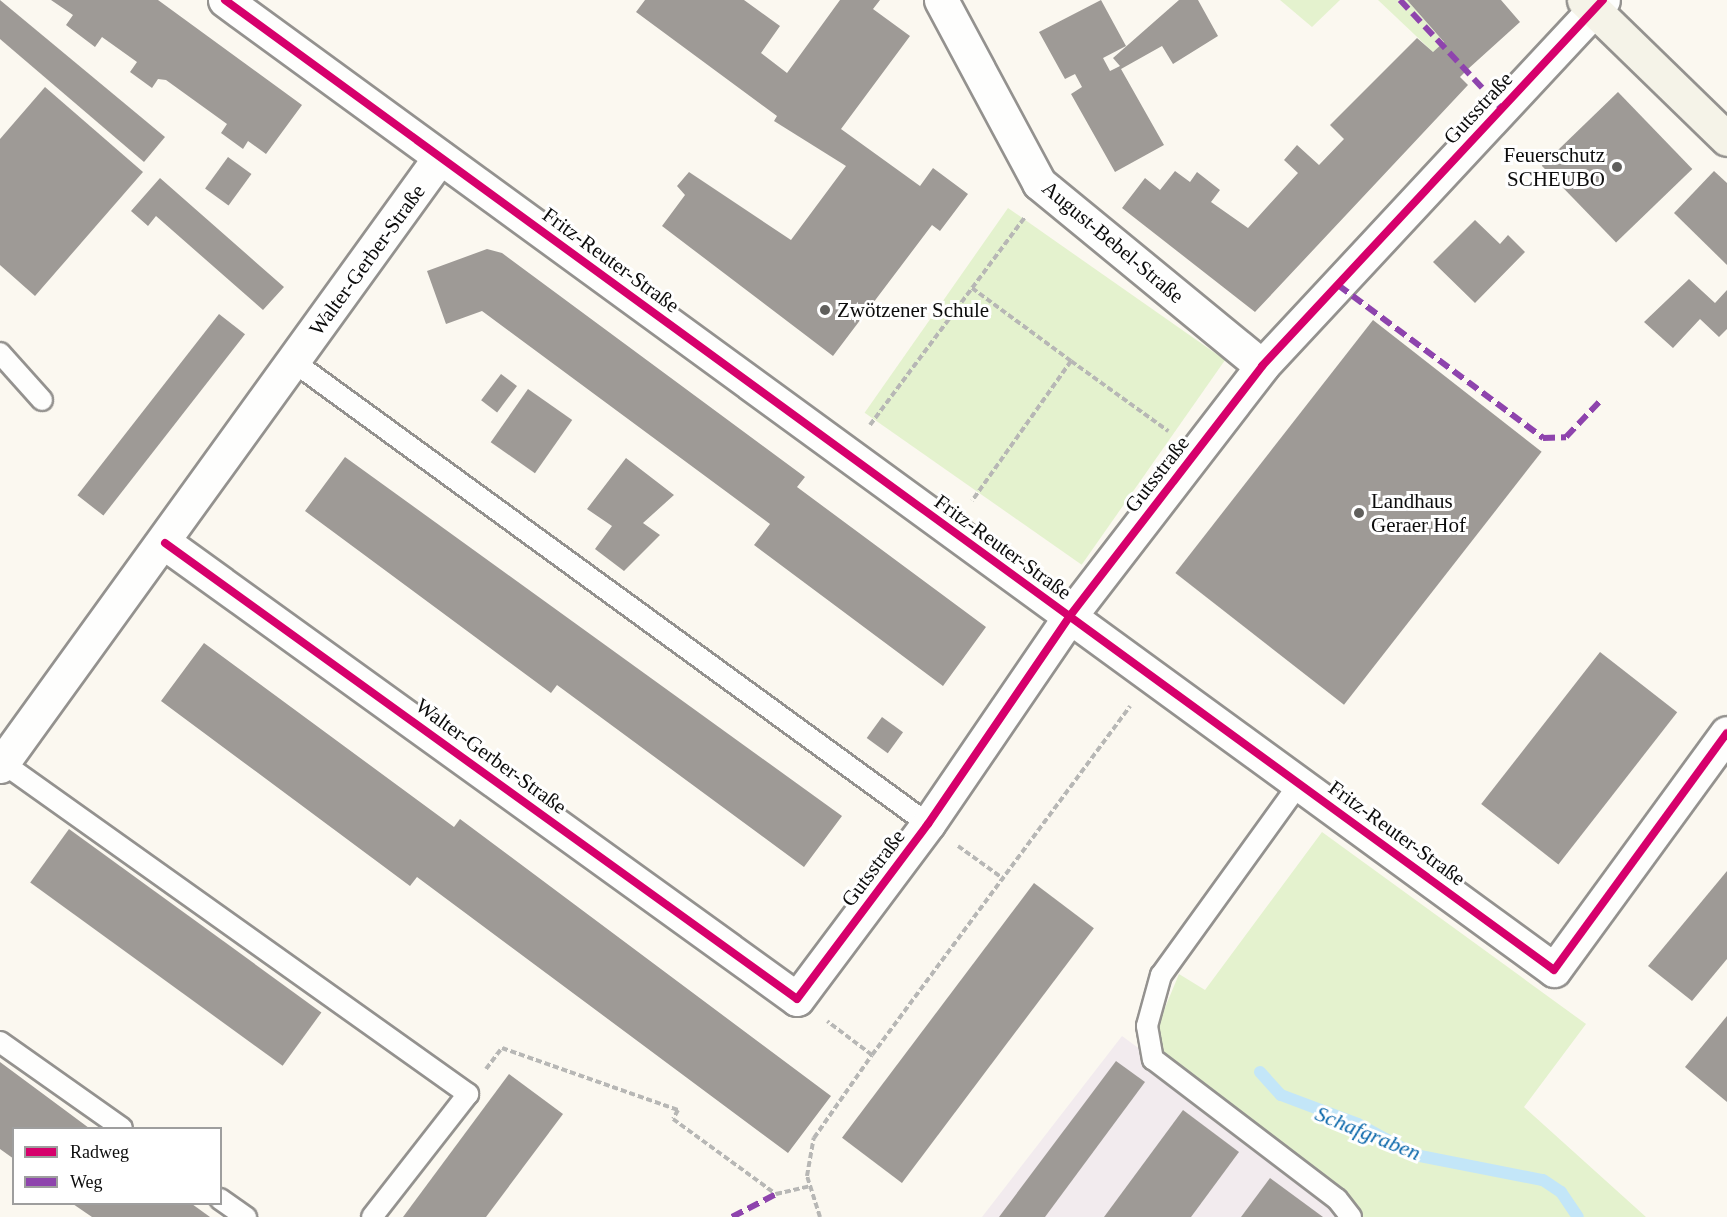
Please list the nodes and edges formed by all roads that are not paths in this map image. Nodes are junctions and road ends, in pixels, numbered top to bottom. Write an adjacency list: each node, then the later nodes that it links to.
1 (225, 0): 5 (street, Fritz-Reuter-Straße)
2 (941, 0): 8 (street, August-Bebel-Straße)
3 (1594, 4): 4 (main road); 8 (street, Gutsstraße)
4 (1727, 139)
5 (440, 158): 7 (street, Walter-Gerber-Straße); 11 (street, Fritz-Reuter-Straße)
6 (0, 353): 9 (lane)
7 (294, 362): 10 (street, Walter-Gerber-Straße); 15 (lane)
8 (1262, 366): 11 (street, Gutsstraße)
9 (42, 400)
10 (165, 543): 13 (street, Walter-Gerber-Straße); 16 (street, Walter-Gerber-Straße)
11 (1069, 617): 14 (street, Fritz-Reuter-Straße); 15 (street, Gutsstraße)
12 (1727, 733): 14 (street, Fritz-Reuter-Straße)
13 (1, 765): 21 (lane, Walter-Gerber-Straße)
14 (1299, 784): 22 (lane)
15 (928, 824): 16 (street, Gutsstraße)
16 (797, 999)
17 (0, 1042): 18 (lane)
18 (121, 1127)
19 (222, 1200): 20 (lane)
20 (246, 1217)
21 (372, 1217)
22 (1351, 1217)

